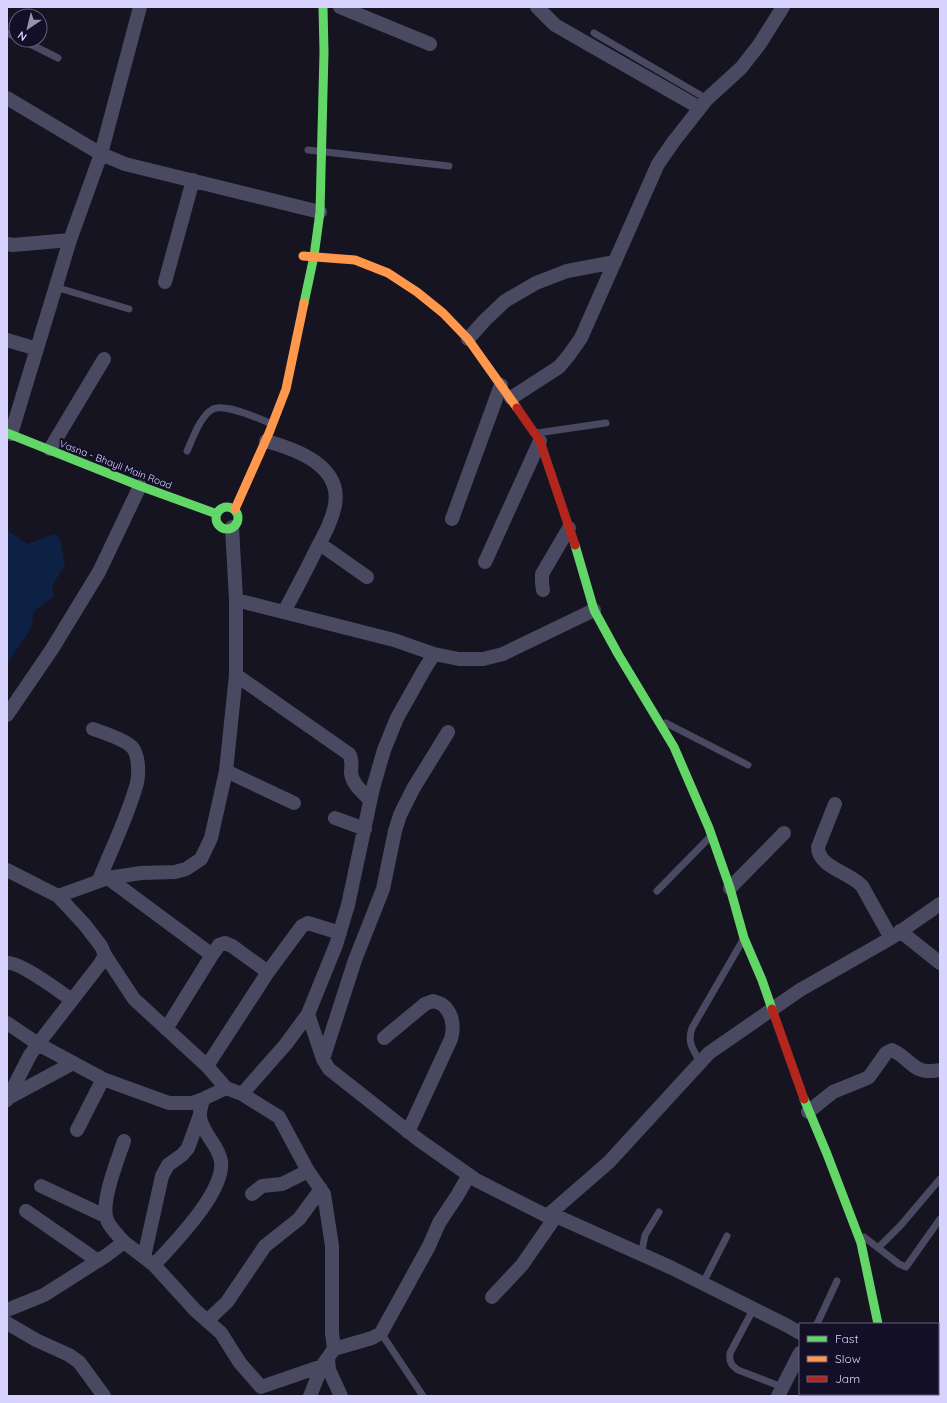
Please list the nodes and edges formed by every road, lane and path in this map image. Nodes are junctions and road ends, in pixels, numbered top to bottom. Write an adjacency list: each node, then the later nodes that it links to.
1 (140, 7): 14 (street)
2 (323, 7): 13 (street)
3 (340, 7): 7 (street)
4 (536, 7): 11 (street)
5 (783, 7): 11 (street)
6 (594, 33): 11 (lane)
7 (430, 44)
8 (38, 48): 9 (lane)
9 (58, 58)
10 (7, 98): 14 (street)
11 (704, 104): 21 (street)
12 (308, 150): 13 (lane)
13 (322, 152): 15 (lane); 17 (street)
14 (101, 154): 16 (street); 18 (street)
15 (449, 166)
16 (194, 180): 17 (street); 23 (street)
17 (311, 210): 20 (street)
18 (70, 240): 19 (street); 24 (street)
19 (7, 244)
20 (314, 256): 22 (street); 26 (street); 36 (street)
21 (615, 262): 26 (street); 32 (street)
22 (301, 267)
23 (165, 282)
24 (56, 287): 25 (lane); 28 (street)
25 (129, 309)
26 (468, 339): 30 (street)
27 (7, 340): 28 (street)
28 (37, 349): 35 (street)
29 (104, 359): 38 (street)
30 (502, 385): 32 (street); 43 (street)
31 (273, 395): 33 (street)
32 (510, 398): 37 (street)
33 (270, 423): 36 (street); 39 (lane)
34 (606, 423): 37 (lane)
35 (9, 434): 38 (street, Vasna - Bhayli Main Road)
36 (268, 437): 41 (street); 46 (street)
37 (537, 437): 45 (street); 47 (street)
38 (50, 450): 40 (street, Vasna - Bhayli Main Road)
39 (187, 451)
40 (140, 486): 42 (street, Vasna - Bhayli Main Road); 55 (street)
41 (235, 509): 42 (street); 44 (street)
42 (217, 514): 44 (street)
43 (452, 519)
44 (232, 527): 50 (street)
45 (569, 528): 49 (street); 51 (street)
46 (320, 544): 48 (street); 52 (street)
47 (485, 562)
48 (367, 577)
49 (543, 590)
50 (236, 600): 52 (street); 54 (street)
51 (594, 610): 53 (street); 56 (street)
52 (284, 612): 53 (street)
53 (434, 654): 61 (street)
54 (236, 675): 60 (street); 61 (street)
55 (7, 715)
56 (658, 719): 59 (lane); 67 (street)
57 (93, 729): 69 (street)
58 (448, 732): 89 (street)
59 (748, 765)
60 (226, 771): 62 (street); 69 (street)
61 (370, 800): 65 (street)
62 (294, 803)
63 (836, 804): 75 (street)
64 (335, 818): 65 (street)
65 (365, 829): 74 (street)
66 (784, 833): 70 (street)
67 (712, 835): 70 (street); 71 (lane)
68 (7, 870): 72 (street)
69 (103, 879): 72 (street); 78 (street)
70 (730, 888): 76 (street)
71 (657, 891)
72 (58, 896): 77 (street)
73 (940, 904): 75 (street)
74 (340, 933): 81 (street); 84 (street)
75 (895, 935): 80 (street); 83 (street)
76 (744, 938): 83 (street); 90 (lane)
77 (105, 955): 82 (street); 86 (street)
78 (212, 955): 81 (street); 86 (street)
79 (7, 963): 82 (street)
80 (940, 963)
81 (268, 972): 92 (street)
82 (72, 1000): 88 (street)
83 (772, 1009): 90 (street); 99 (street)
84 (308, 1014): 89 (street); 96 (street)
85 (7, 1023): 88 (street)
86 (166, 1029): 92 (street)
87 (384, 1038): 102 (street)
88 (38, 1044): 91 (street); 97 (street)
89 (323, 1059): 102 (street)
90 (700, 1062): 113 (street)
91 (73, 1063): 94 (street); 97 (street)
92 (207, 1066): 95 (street)
93 (940, 1070): 99 (street)
94 (103, 1079): 98 (street); 101 (street)
95 (226, 1088): 96 (street); 98 (street)
96 (242, 1094): 104 (street)
97 (8, 1099)
98 (203, 1099): 100 (street)
99 (808, 1112): 115 (street)
100 (200, 1116): 121 (street); 121 (street)
101 (77, 1130)
102 (413, 1136): 105 (street)
103 (124, 1141): 112 (street)
104 (308, 1171): 108 (street); 109 (street)
105 (469, 1175): 113 (street); 132 (street)
106 (940, 1179): 118 (lane)
107 (41, 1186): 112 (street)
108 (321, 1189): 127 (street); 134 (street)
109 (252, 1194)
110 (26, 1211): 120 (street)
111 (659, 1212): 119 (lane)
112 (105, 1216): 117 (street)
113 (552, 1216): 119 (street); 124 (street)
114 (940, 1219): 118 (lane)
115 (857, 1232): 118 (lane); 130 (street)
116 (727, 1236): 123 (lane)
117 (124, 1242): 120 (street); 121 (street)
118 (878, 1248)
119 (642, 1255): 123 (street)
120 (98, 1261): 126 (street)
121 (149, 1261): 127 (street)
122 (837, 1281): 129 (lane)
123 (703, 1283): 125 (street)
124 (492, 1297)
125 (754, 1308): 131 (street); 135 (lane)
126 (7, 1310)
127 (207, 1321): 134 (street)
128 (7, 1323): 136 (street)
129 (817, 1323)
130 (878, 1323)
131 (799, 1332)
132 (376, 1336): 134 (street); 139 (lane)
133 (799, 1354): 135 (street)
134 (328, 1358): 137 (street); 138 (street)
135 (780, 1392)
136 (104, 1396)
137 (310, 1396)
138 (341, 1396)
139 (423, 1396)

